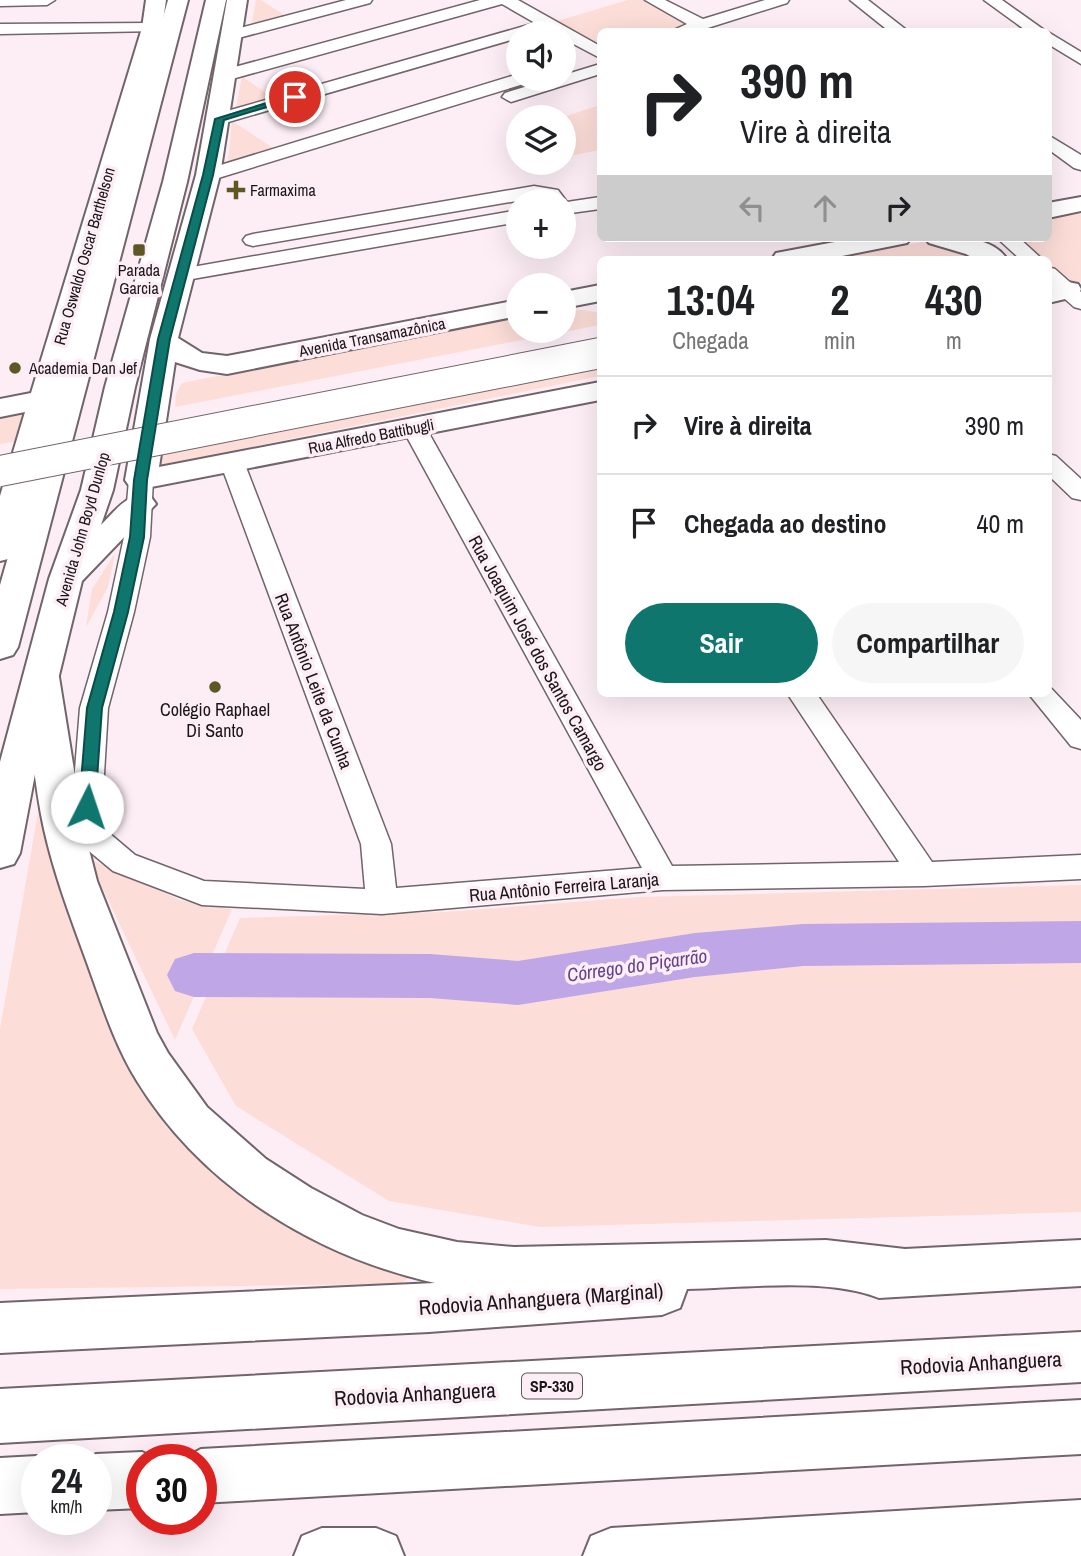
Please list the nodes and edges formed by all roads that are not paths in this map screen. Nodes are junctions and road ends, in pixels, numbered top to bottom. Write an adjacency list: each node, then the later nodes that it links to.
1 (47, 0): 13 (street)
2 (156, 0): 24 (main road, Rua Oswaldo Oscar Barthelson)
3 (178, 0): 24 (main road)
4 (216, 0): 73 (main road, Avenida John Boyd Dunlop)
5 (237, 0): 22 (main road)
6 (364, 0): 22 (street)
7 (498, 0): 32 (street)
8 (507, 0): 15 (street)
9 (653, 0): 16 (street)
10 (782, 0): 14 (street)
11 (858, 0): 19 (street)
12 (992, 0): 20 (street)
13 (0, 1)
14 (741, 13): 16 (street); 17 (street)
15 (544, 21)
16 (701, 24): 18 (street)
17 (755, 25)
18 (689, 28)
19 (896, 28)
20 (1033, 28)
21 (0, 30): 24 (street)
22 (231, 36): 32 (main road)
23 (506, 36): 36 (street)
24 (159, 39): 62 (main road, Rua Oswaldo Oscar Barthelson); 74 (main road)
25 (576, 40): 27 (street)
26 (1052, 40): 29 (street)
27 (597, 52)
28 (597, 55): 30 (street)
29 (1081, 60)
30 (576, 62)
31 (597, 70): 35 (street)
32 (226, 75): 36 (main road)
33 (506, 84): 34 (street)
34 (492, 88): 35 (street); 40 (street)
35 (510, 97): 39 (street)
36 (219, 119): 40 (main road)
37 (1052, 143): 38 (street)
38 (1081, 164)
39 (288, 167)
40 (208, 175): 54 (main road)
41 (506, 197): 47 (street)
42 (597, 202): 44 (street)
43 (1081, 204): 45 (main road)
44 (576, 205)
45 (1052, 210)
46 (506, 218): 54 (street)
47 (253, 240)
48 (876, 242): 51 (main road)
49 (953, 242): 52 (main road)
50 (1012, 242): 53 (street)
51 (801, 256)
52 (989, 256)
53 (1028, 256)
54 (181, 275): 59 (main road)
55 (597, 294): 56 (main road)
56 (576, 298)
57 (506, 310): 59 (main road, Avenida Transamazônica)
58 (597, 330): 65 (main road)
59 (164, 339): 69 (main road)
60 (597, 354): 68 (main road, bridge)
61 (597, 393): 64 (main road, Rua Alfredo Battibugli)
62 (43, 400): 63 (main road); 71 (main road, Rua Oswaldo Oscar Barthelson)
63 (0, 408)
64 (414, 428): 66 (main road, Rua Alfredo Battibugli); 82 (street, Rua Joaquim José dos Santos Camargo)
65 (0, 446)
66 (232, 462): 69 (main road, Rua Alfredo Battibugli); 83 (street, Rua Antônio Leite da Cunha)
67 (1052, 465): 70 (street)
68 (0, 471)
69 (140, 492): 73 (main road); 83 (street, Rua Antônio Ferreira Laranja)
70 (1081, 493)
71 (6, 508): 72 (main road, Rua Oswaldo Oscar Barthelson)
72 (0, 551)
73 (66, 579): 75 (main road, Avenida John Boyd Dunlop)
74 (0, 646)
75 (41, 677): 79 (main road, Avenida John Boyd Dunlop); 85 (main road)
76 (804, 697): 81 (street)
77 (1045, 697): 78 (street)
78 (1081, 739)
79 (0, 853)
80 (1081, 867): 81 (street, Rua Antônio Ferreira Laranja)
81 (924, 874): 82 (street, Rua Antônio Ferreira Laranja)
82 (663, 878): 83 (street, Rua Antônio Ferreira Laranja)
83 (382, 902)
84 (1081, 1263): 85 (main road, Rodovia Anhanguera (Marginal))
85 (902, 1272): 86 (main road, Rodovia Anhanguera (Marginal))
86 (18, 1327)
87 (1081, 1357): 88 (main road, Rodovia Anhanguera / SP-330)
88 (12, 1416)
89 (1081, 1427): 90 (main road)
90 (217, 1475)
91 (21, 1485): 92 (main road)
92 (0, 1486)
93 (1081, 1528): 96 (main road)
94 (322, 1556): 95 (main road)
95 (376, 1556)
96 (611, 1556)

